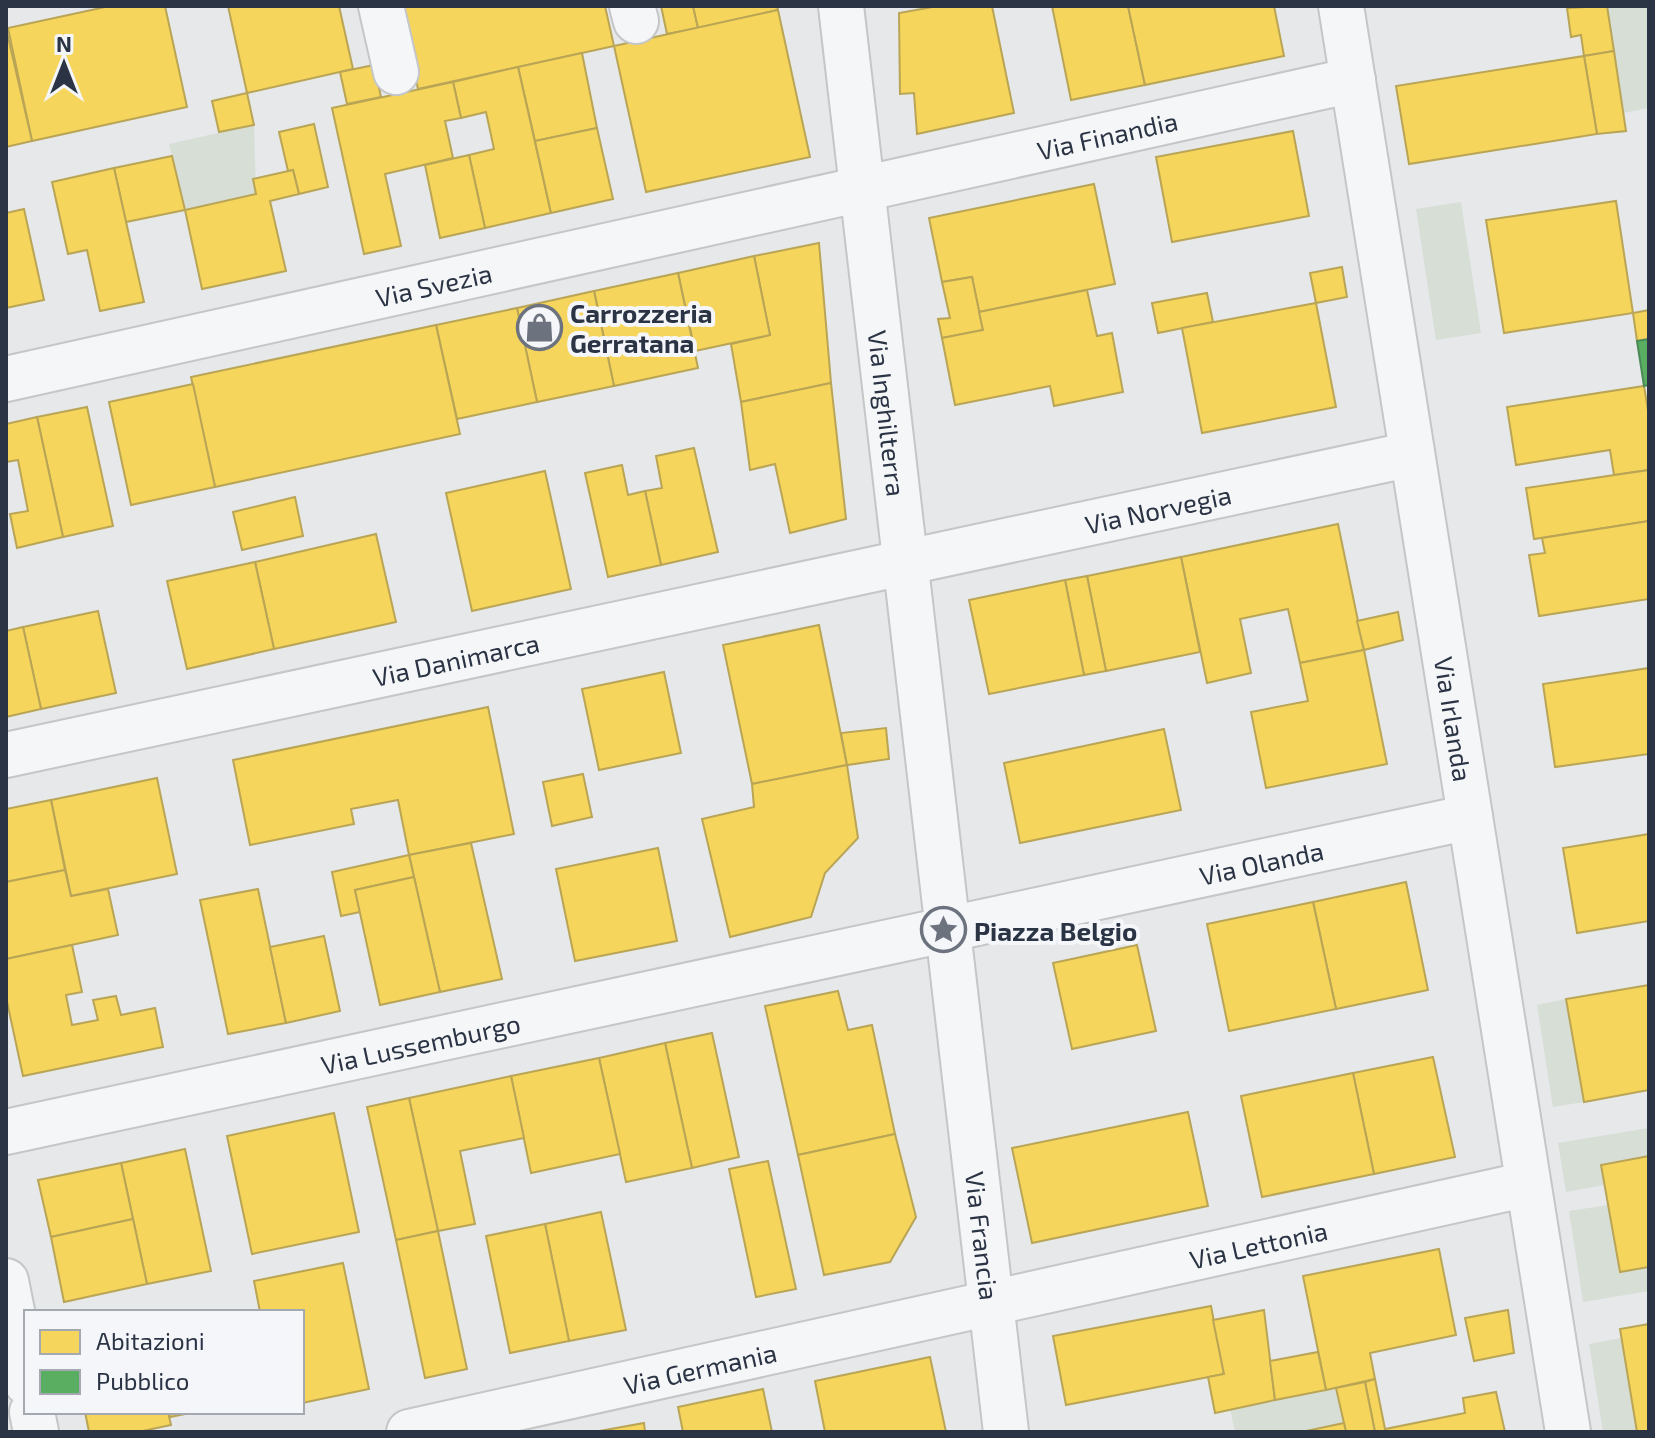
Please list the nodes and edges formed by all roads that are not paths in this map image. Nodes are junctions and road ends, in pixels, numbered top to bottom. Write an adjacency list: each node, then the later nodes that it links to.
1 (381, 6): 4 (street)
2 (841, 6): 6 (street, Via Inghilterra)
3 (1341, 6): 5 (street, Via Irlanda)
4 (396, 72)
5 (1353, 80): 6 (street, Via Finandia); 8 (street, Via Irlanda)
6 (862, 189): 7 (street, Via Svezia); 9 (street, Via Inghilterra)
7 (6, 379)
8 (1412, 454): 9 (street, Via Norvegia); 11 (street, Via Irlanda)
9 (904, 562): 10 (street, Via Danimarca); 12 (street, Via Inghilterra)
10 (6, 755)
11 (1470, 817): 12 (street, Via Olanda); 14 (street, Via Irlanda)
12 (946, 930): 13 (street, Via Lussemburgo); 16 (street, Via Francia)
13 (6, 1132)
14 (1528, 1184): 16 (street, Via Lettonia); 20 (street, Via Irlanda)
15 (6, 1281): 17 (street)
16 (991, 1303): 18 (street, Via Germania); 19 (street, Via Francia)
17 (24, 1372)
18 (409, 1432)
19 (1006, 1432)
20 (1568, 1432)

